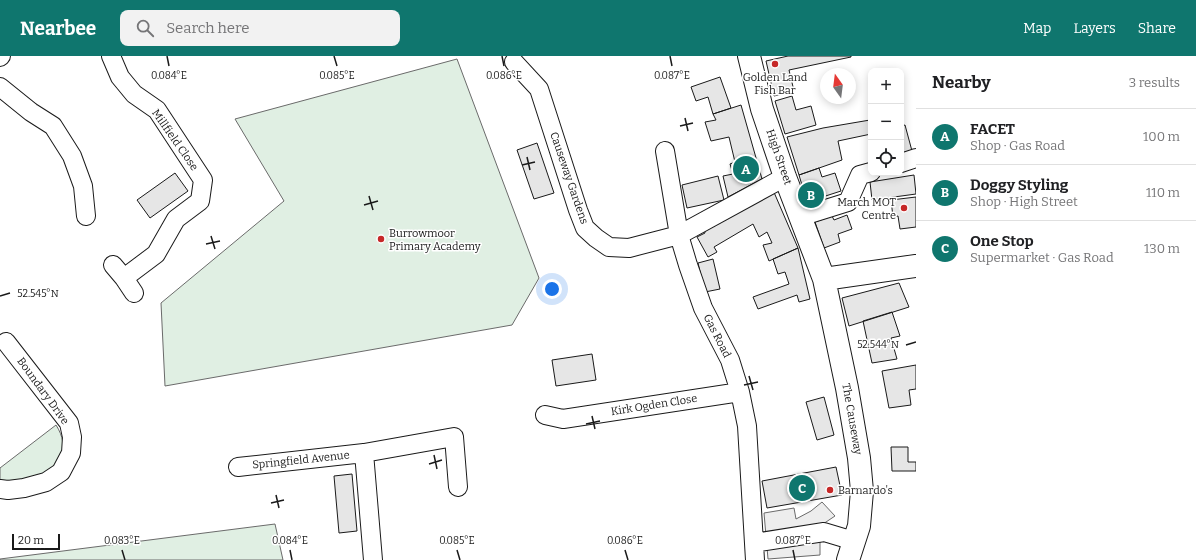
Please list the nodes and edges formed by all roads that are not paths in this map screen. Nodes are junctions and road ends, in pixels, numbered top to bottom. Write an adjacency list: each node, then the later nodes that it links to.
1 (111, 56): 15 (street, Millfield Close)
2 (749, 56): 9 (main road, High Street)
3 (514, 62): 12 (street, Causeway Gardens)
4 (0, 87): 10 (street)
5 (665, 150): 12 (street, Gas Road)
6 (916, 158): 7 (street)
7 (904, 162)
8 (868, 173): 11 (street)
9 (785, 177): 11 (main road, High Street); 12 (street)
10 (86, 216)
11 (800, 217): 14 (main road, High Street)
12 (679, 235): 17 (street, Gas Road)
13 (916, 266): 14 (main road)
14 (824, 279): 23 (main road, The Causeway)
15 (134, 293)
16 (6, 342): 22 (street, Boundary Drive)
17 (740, 392): 18 (street, Kirk Ogden Close); 24 (street, Gas Road)
18 (545, 415)
19 (364, 453): 20 (street, Springfield Avenue); 21 (street, Springfield Avenue); 25 (street, Springfield Avenue)
20 (238, 467)
21 (458, 487)
22 (0, 489)
23 (851, 551): 24 (street)
24 (754, 552)
25 (373, 560)

